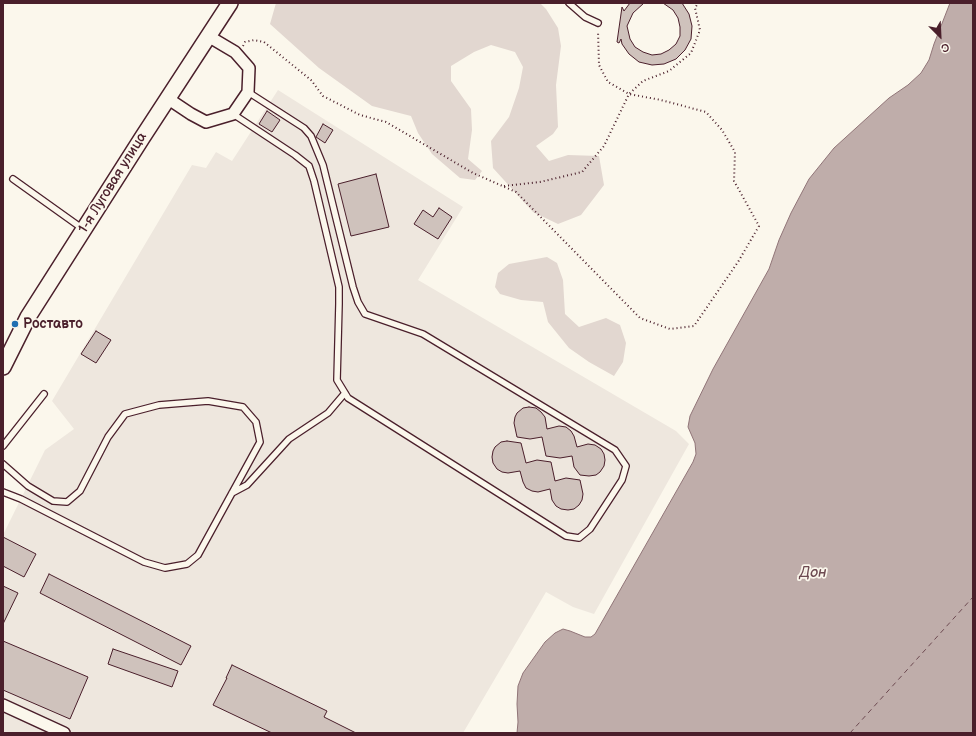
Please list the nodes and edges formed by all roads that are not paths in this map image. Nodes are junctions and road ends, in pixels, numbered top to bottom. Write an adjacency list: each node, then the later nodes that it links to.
1 (230, 3): 4 (main road, 1-я Луговая улица)
2 (569, 3): 3 (lane)
3 (598, 23)
4 (208, 36): 5 (street); 6 (main road, 1-я Луговая улица)
5 (248, 92): 7 (street); 11 (lane)
6 (167, 98): 7 (street); 9 (main road, 1-я Луговая улица)
7 (233, 114): 11 (lane)
8 (13, 179): 9 (lane)
9 (84, 229): 10 (main road, 1-я Луговая улица)
10 (3, 366)
11 (345, 393): 16 (lane)
12 (44, 394): 13 (lane)
13 (3, 446)
14 (3, 464): 16 (lane)
15 (3, 492): 16 (lane)
16 (232, 493)
17 (3, 705): 18 (street)
18 (64, 733)

